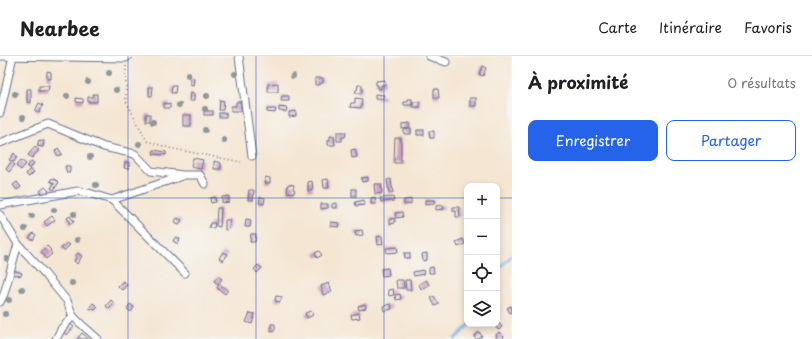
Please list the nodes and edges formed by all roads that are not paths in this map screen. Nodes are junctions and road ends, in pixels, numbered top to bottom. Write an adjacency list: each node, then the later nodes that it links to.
1 (0, 56): 2 (street)
2 (13, 56): 5 (street); 7 (street)
3 (239, 56): 9 (street)
4 (429, 56): 6 (street)
5 (127, 57)
6 (446, 62)
7 (0, 113)
8 (0, 143): 10 (street)
9 (252, 156)
10 (183, 175): 11 (street); 12 (street)
11 (205, 184)
12 (112, 200): 13 (street); 16 (street)
13 (0, 205)
14 (0, 215): 15 (street)
15 (18, 244): 17 (street); 18 (street)
16 (185, 273)
17 (0, 302)
18 (73, 316): 19 (street); 20 (street)
19 (56, 339)
20 (98, 339)

